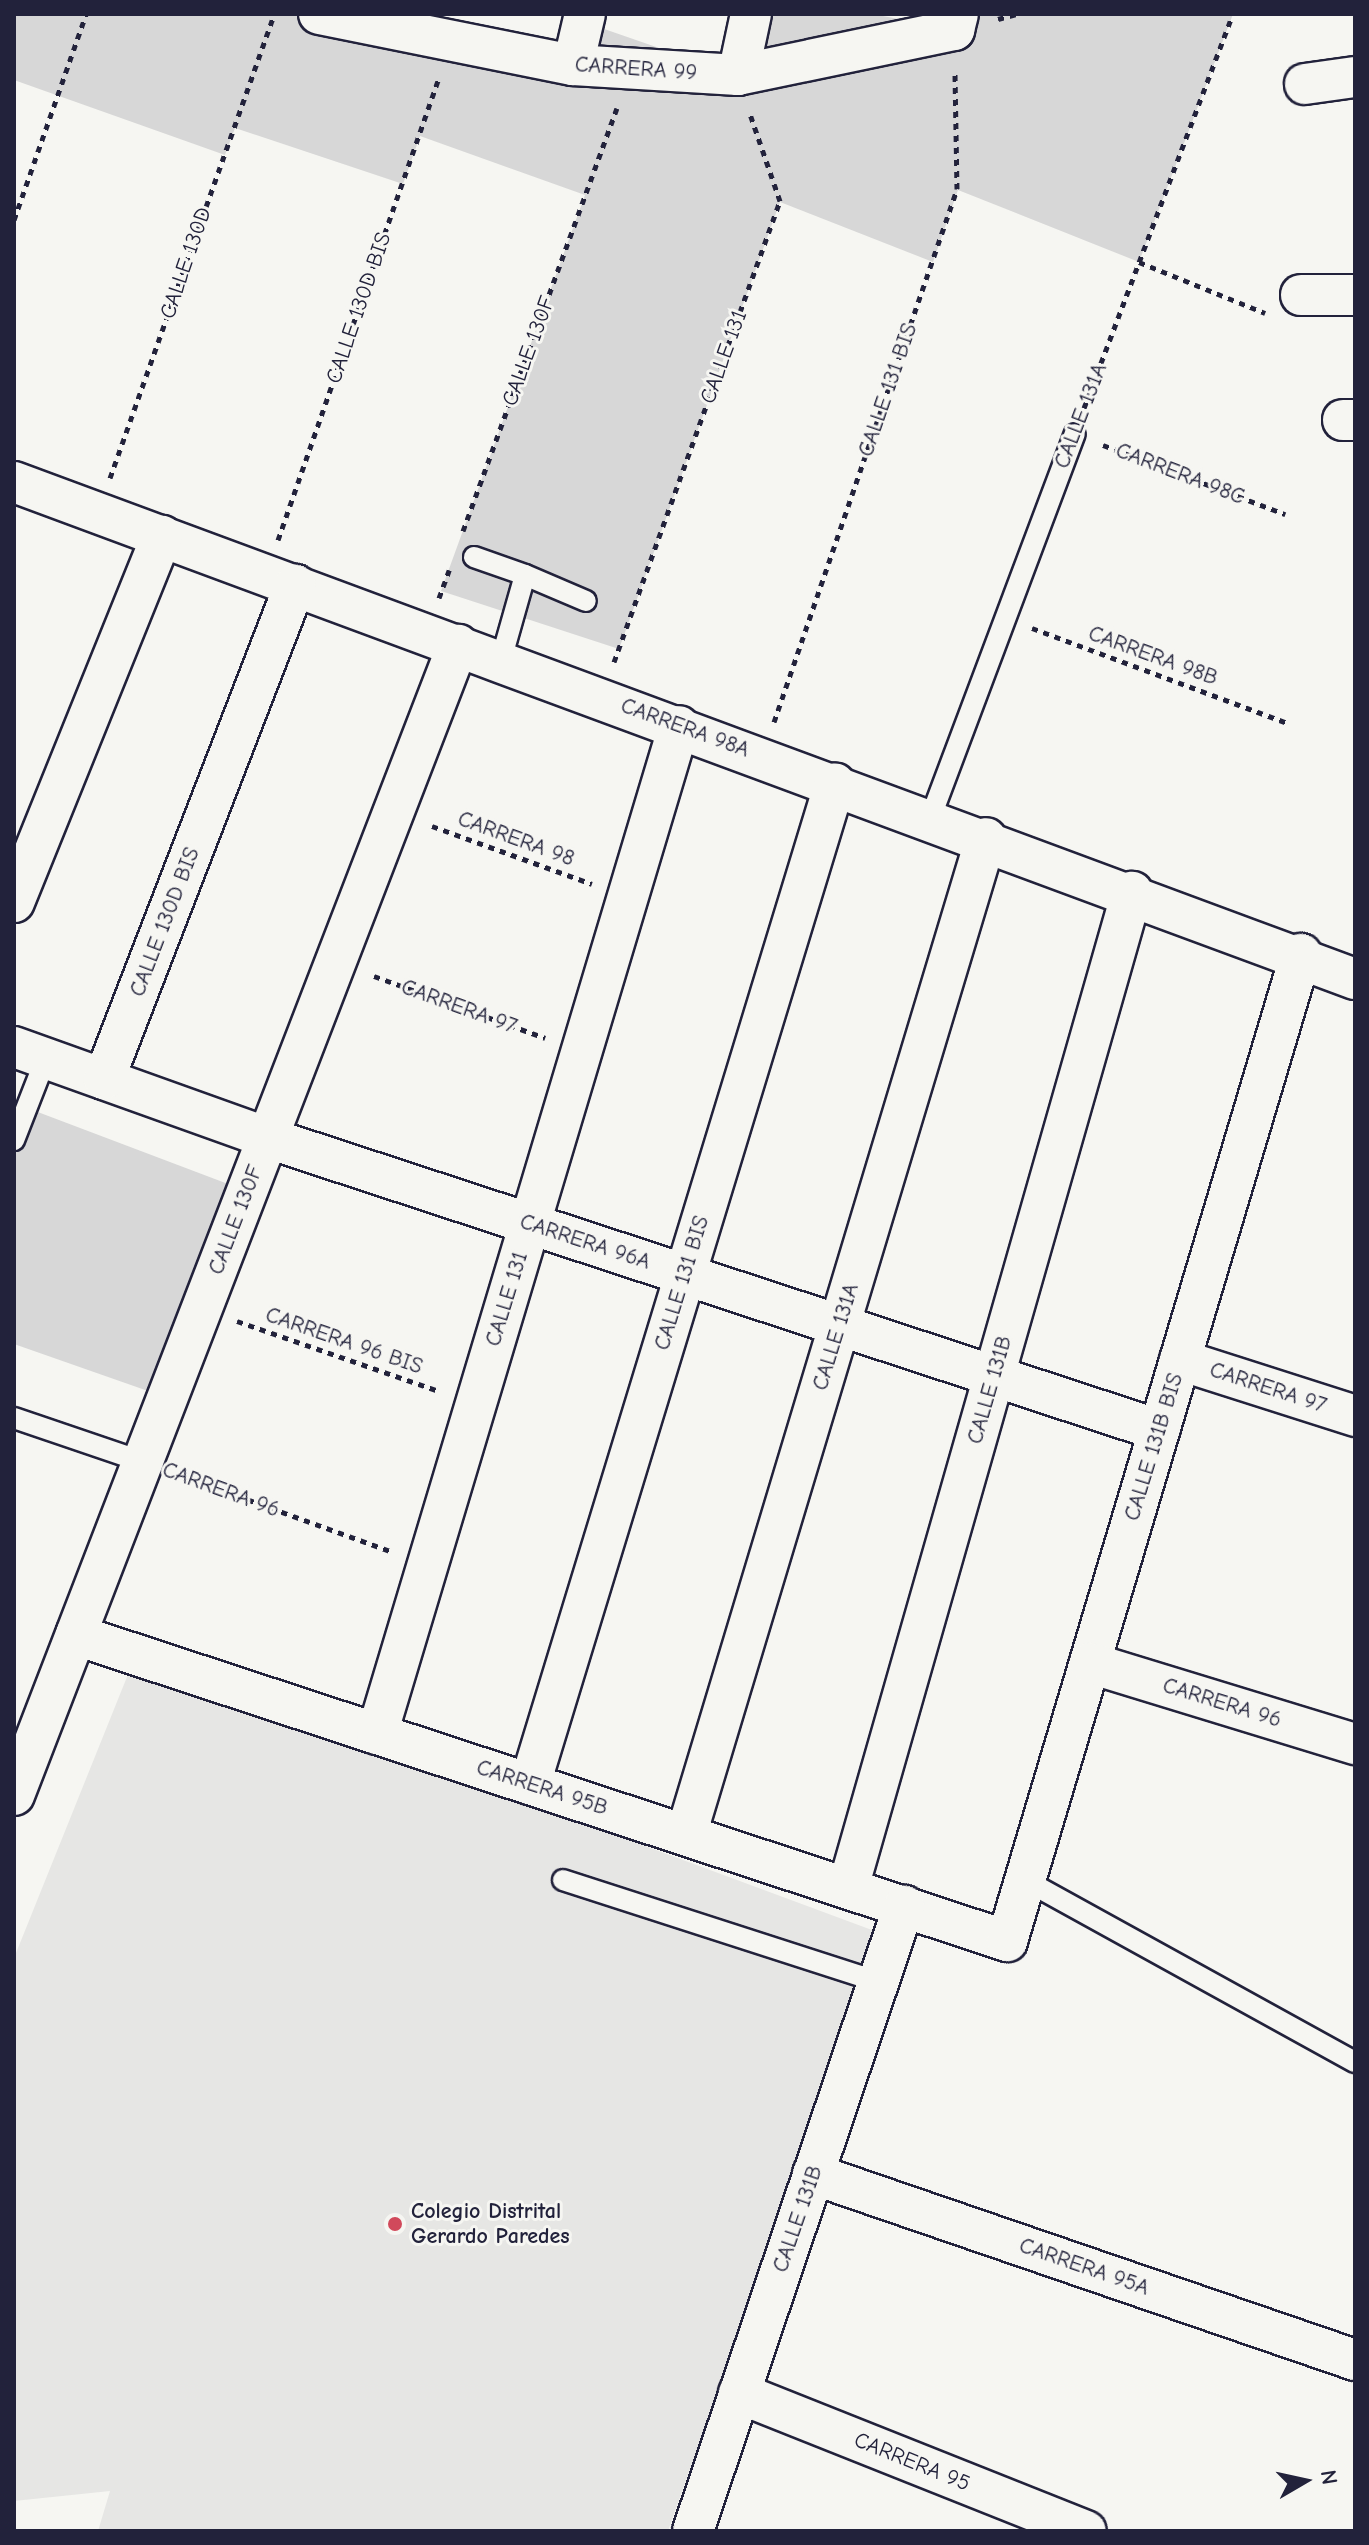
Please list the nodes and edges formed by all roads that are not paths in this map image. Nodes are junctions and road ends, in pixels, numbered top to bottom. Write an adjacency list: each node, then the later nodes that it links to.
1 (319, 14): 4 (street, CARRERA 99)
2 (585, 14): 6 (street)
3 (751, 14): 7 (street)
4 (394, 21): 6 (street, CARRERA 99)
5 (956, 22): 7 (street, CARRERA 99)
6 (573, 65): 7 (street, CARRERA 99)
7 (738, 75)
8 (1355, 77): 9 (street)
9 (1305, 84)
10 (1355, 295): 11 (street)
11 (1286, 305)
12 (1075, 434): 23 (lane, CALLE 131A)
13 (14, 482): 14 (street, CARRERA 98A)
14 (162, 536): 17 (street, CARRERA 98A); 26 (street)
15 (466, 552): 16 (lane)
16 (525, 575): 18 (lane); 20 (lane)
17 (281, 580): 19 (street, CARRERA 98A); 30 (street, CALLE 130D BIS)
18 (586, 601)
19 (442, 639): 20 (street, CARRERA 98A); 31 (street, CALLE 130F)
20 (501, 660): 21 (street, CARRERA 98A)
21 (679, 726): 22 (street, CARRERA 98A); 33 (street, CALLE 131)
22 (835, 783): 23 (street, CARRERA 98A); 34 (street, CALLE 131 BIS)
23 (930, 819): 24 (street, CARRERA 98A)
24 (986, 838): 25 (street, CARRERA 98A); 35 (street, CALLE 131A)
25 (1132, 892): 27 (street, CARRERA 98A); 37 (street, CALLE 131B)
26 (14, 902)
27 (1301, 954): 28 (street, CARRERA 98A); 36 (street, CALLE 131B BIS)
28 (1355, 979)
29 (30, 1052): 30 (street, CARRERA 96A); 32 (lane)
30 (104, 1079): 31 (street, CARRERA 96A)
31 (268, 1138): 33 (street, CARRERA 96A); 41 (street, CALLE 130F)
32 (14, 1140)
33 (530, 1224): 34 (street, CARRERA 96A); 45 (street, CALLE 131)
34 (685, 1274): 35 (street, CARRERA 96A); 47 (street, CALLE 131 BIS)
35 (840, 1325): 37 (street, CARRERA 96A); 49 (street, CALLE 131A)
36 (1180, 1360): 38 (street, CARRERA 97); 40 (street, CALLE 131B BIS)
37 (994, 1376): 40 (street, CARRERA 96A); 52 (street, CALLE 131B)
38 (1355, 1416)
39 (14, 1418): 41 (lane, CARRERA 96)
40 (1159, 1430): 43 (street, CALLE 131B BIS)
41 (143, 1462): 42 (street, CALLE 130F)
42 (76, 1635): 44 (street, CALLE 130F); 45 (street, CARRERA 95B)
43 (1090, 1663): 46 (street, CARRERA 96); 51 (street, CALLE 131B BIS)
44 (29, 1712): 48 (street, CALLE 130F)
45 (377, 1734): 47 (street, CARRERA 95B)
46 (1355, 1744)
47 (530, 1784): 49 (street, CARRERA 95B)
48 (14, 1795)
49 (686, 1835): 52 (street, CARRERA 95B)
50 (563, 1880): 55 (lane)
51 (1025, 1880): 54 (street, CALLE 131B BIS); 56 (lane)
52 (848, 1888): 53 (street, CARRERA 95B)
53 (904, 1906): 54 (street, CARRERA 95B); 55 (street, CALLE 131B)
54 (1007, 1941)
55 (878, 1982): 57 (street, CALLE 131B)
56 (1355, 2062)
57 (813, 2174): 58 (street, CARRERA 95A); 59 (street, CALLE 131B)
58 (1355, 2360)
59 (739, 2393): 60 (street, CALLE 131B); 61 (street, CARRERA 95)
60 (693, 2531)
61 (1085, 2531)

